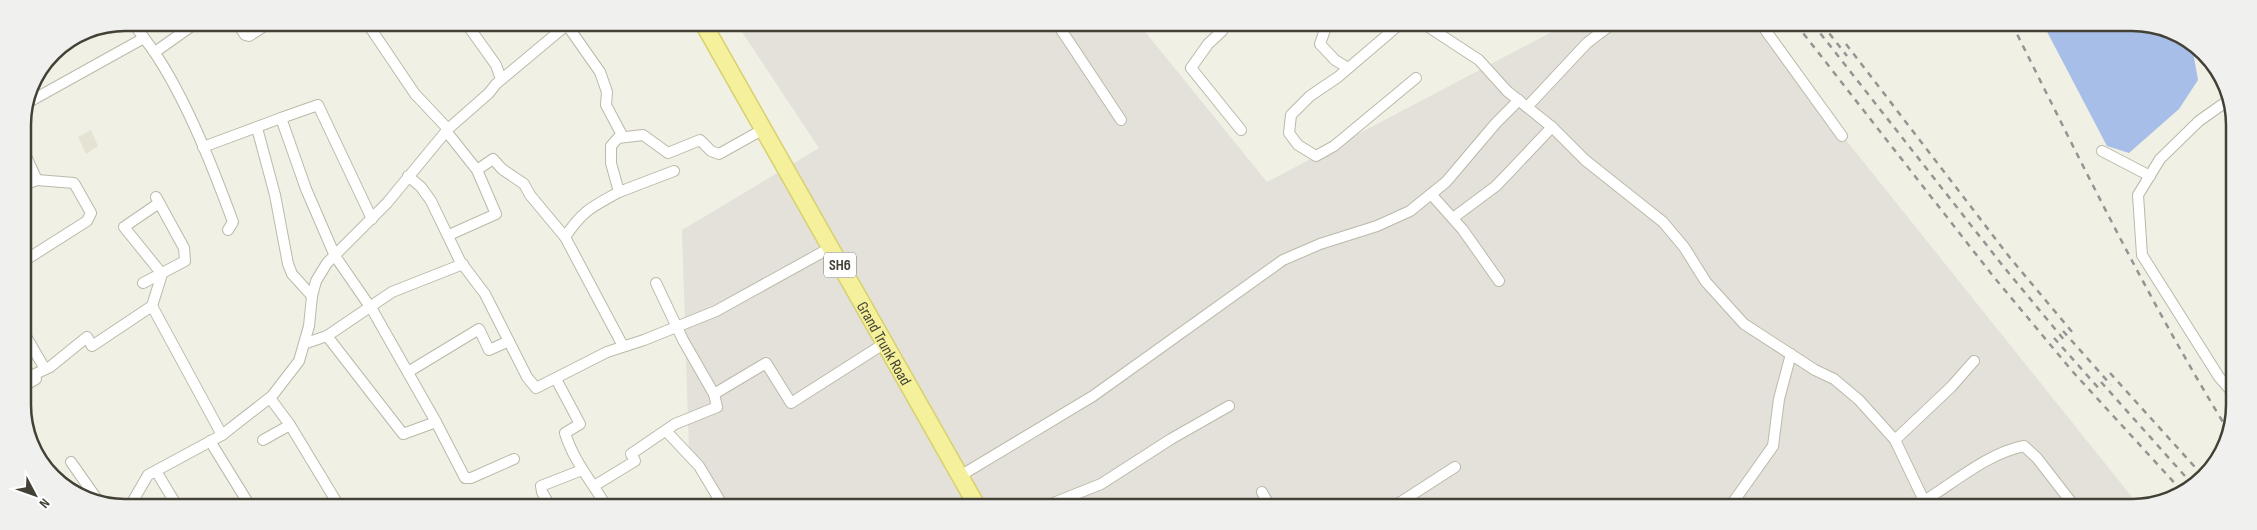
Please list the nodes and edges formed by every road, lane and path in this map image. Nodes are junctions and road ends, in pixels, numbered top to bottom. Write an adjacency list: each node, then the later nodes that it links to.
1 (139, 31): 17 (street)
2 (185, 31): 18 (street)
3 (243, 31): 4 (street)
4 (257, 31)
5 (372, 31): 30 (street)
6 (472, 31): 21 (street)
7 (559, 31): 21 (street)
8 (573, 31): 34 (street)
9 (707, 31): 31 (main road, Grand Trunk Road / SH6)
10 (1062, 31): 27 (street)
11 (1222, 31): 32 (street)
12 (1323, 31): 19 (street)
13 (1392, 31): 19 (street)
14 (1435, 31): 23 (street)
15 (1603, 31): 25 (street)
16 (1766, 31): 33 (street)
17 (144, 38): 18 (street); 22 (street)
18 (155, 52): 35 (street)
19 (1348, 68): 20 (street)
20 (1416, 78)
21 (501, 79): 30 (street)
22 (35, 99)
23 (1519, 100): 25 (street); 45 (street)
24 (2223, 104): 41 (street)
25 (1528, 107): 28 (street)
26 (281, 118): 29 (street); 47 (street); 54 (street)
27 (1121, 120)
28 (1552, 127): 46 (street); 71 (street)
29 (257, 128): 35 (street); 61 (street)
30 (447, 130): 38 (street); 40 (street)
31 (762, 130): 34 (street); 53 (main road, Grand Trunk Road / SH6)
32 (1241, 130)
33 (1842, 136)
34 (623, 137): 44 (street)
35 (203, 147): 48 (street)
36 (2102, 151): 41 (street)
37 (31, 167): 42 (street)
38 (477, 170): 49 (street); 50 (street)
39 (674, 172): 44 (street)
40 (408, 176): 47 (street); 49 (street)
41 (2150, 176): 77 (street)
42 (37, 180): 43 (street); 55 (street)
43 (31, 182)
44 (619, 192): 50 (street)
45 (1431, 194): 46 (street); 93 (street)
46 (1453, 218): 58 (street)
47 (372, 219): 54 (street)
48 (228, 230)
49 (450, 236): 56 (street)
50 (565, 237): 70 (street)
51 (194, 242): 52 (street)
52 (184, 248): 57 (street); 57 (street)
53 (830, 248): 64 (street); 68 (main road, Grand Trunk Road / SH6)
54 (335, 256): 61 (street); 63 (street)
55 (31, 257)
56 (463, 264): 63 (street); 66 (street)
57 (162, 274): 59 (street); 62 (street)
58 (1499, 281)
59 (143, 283)
60 (656, 283): 64 (street)
61 (312, 296): 67 (street)
62 (152, 306): 73 (street); 84 (street)
63 (370, 307): 65 (street); 74 (street)
64 (677, 327): 70 (street); 78 (street)
65 (327, 336): 67 (street); 81 (street)
66 (509, 341): 74 (street); 75 (street)
67 (306, 343): 79 (street)
68 (885, 343): 78 (street); 93 (main road, Grand Trunk Road / SH6)
69 (31, 344): 73 (street)
70 (624, 346): 75 (street)
71 (1791, 354): 86 (street); 108 (street)
72 (1974, 362): 86 (street)
73 (45, 369): 76 (street)
74 (408, 372): 81 (street)
75 (556, 379): 91 (street)
76 (31, 382)
77 (2226, 386)
78 (714, 394): 83 (street)
79 (270, 398): 82 (street); 84 (street)
80 (1229, 406): 105 (street)
81 (436, 422): 88 (street)
82 (290, 425): 85 (street); 100 (street)
83 (667, 432): 94 (street); 103 (street)
84 (222, 434): 87 (street)
85 (263, 440)
86 (1895, 440): 109 (street)
87 (210, 441): 92 (street); 99 (street)
88 (514, 460)
89 (71, 462): 96 (street)
90 (1455, 467): 107 (street)
91 (582, 470): 94 (street); 101 (street)
92 (156, 471): 97 (street); 98 (street)
93 (960, 476): 104 (main road, Grand Trunk Road / SH6)
94 (594, 486): 102 (street)
95 (1262, 492): 106 (street)
96 (93, 493)
97 (134, 499)
98 (173, 499)
99 (246, 499)
100 (335, 499)
101 (546, 499)
102 (602, 499)
103 (720, 499)
104 (973, 499)
105 (1064, 499)
106 (1266, 499)
107 (1405, 499)
108 (1735, 499)
109 (1924, 499)
110 (1933, 499): 111 (street)
111 (2069, 499)

